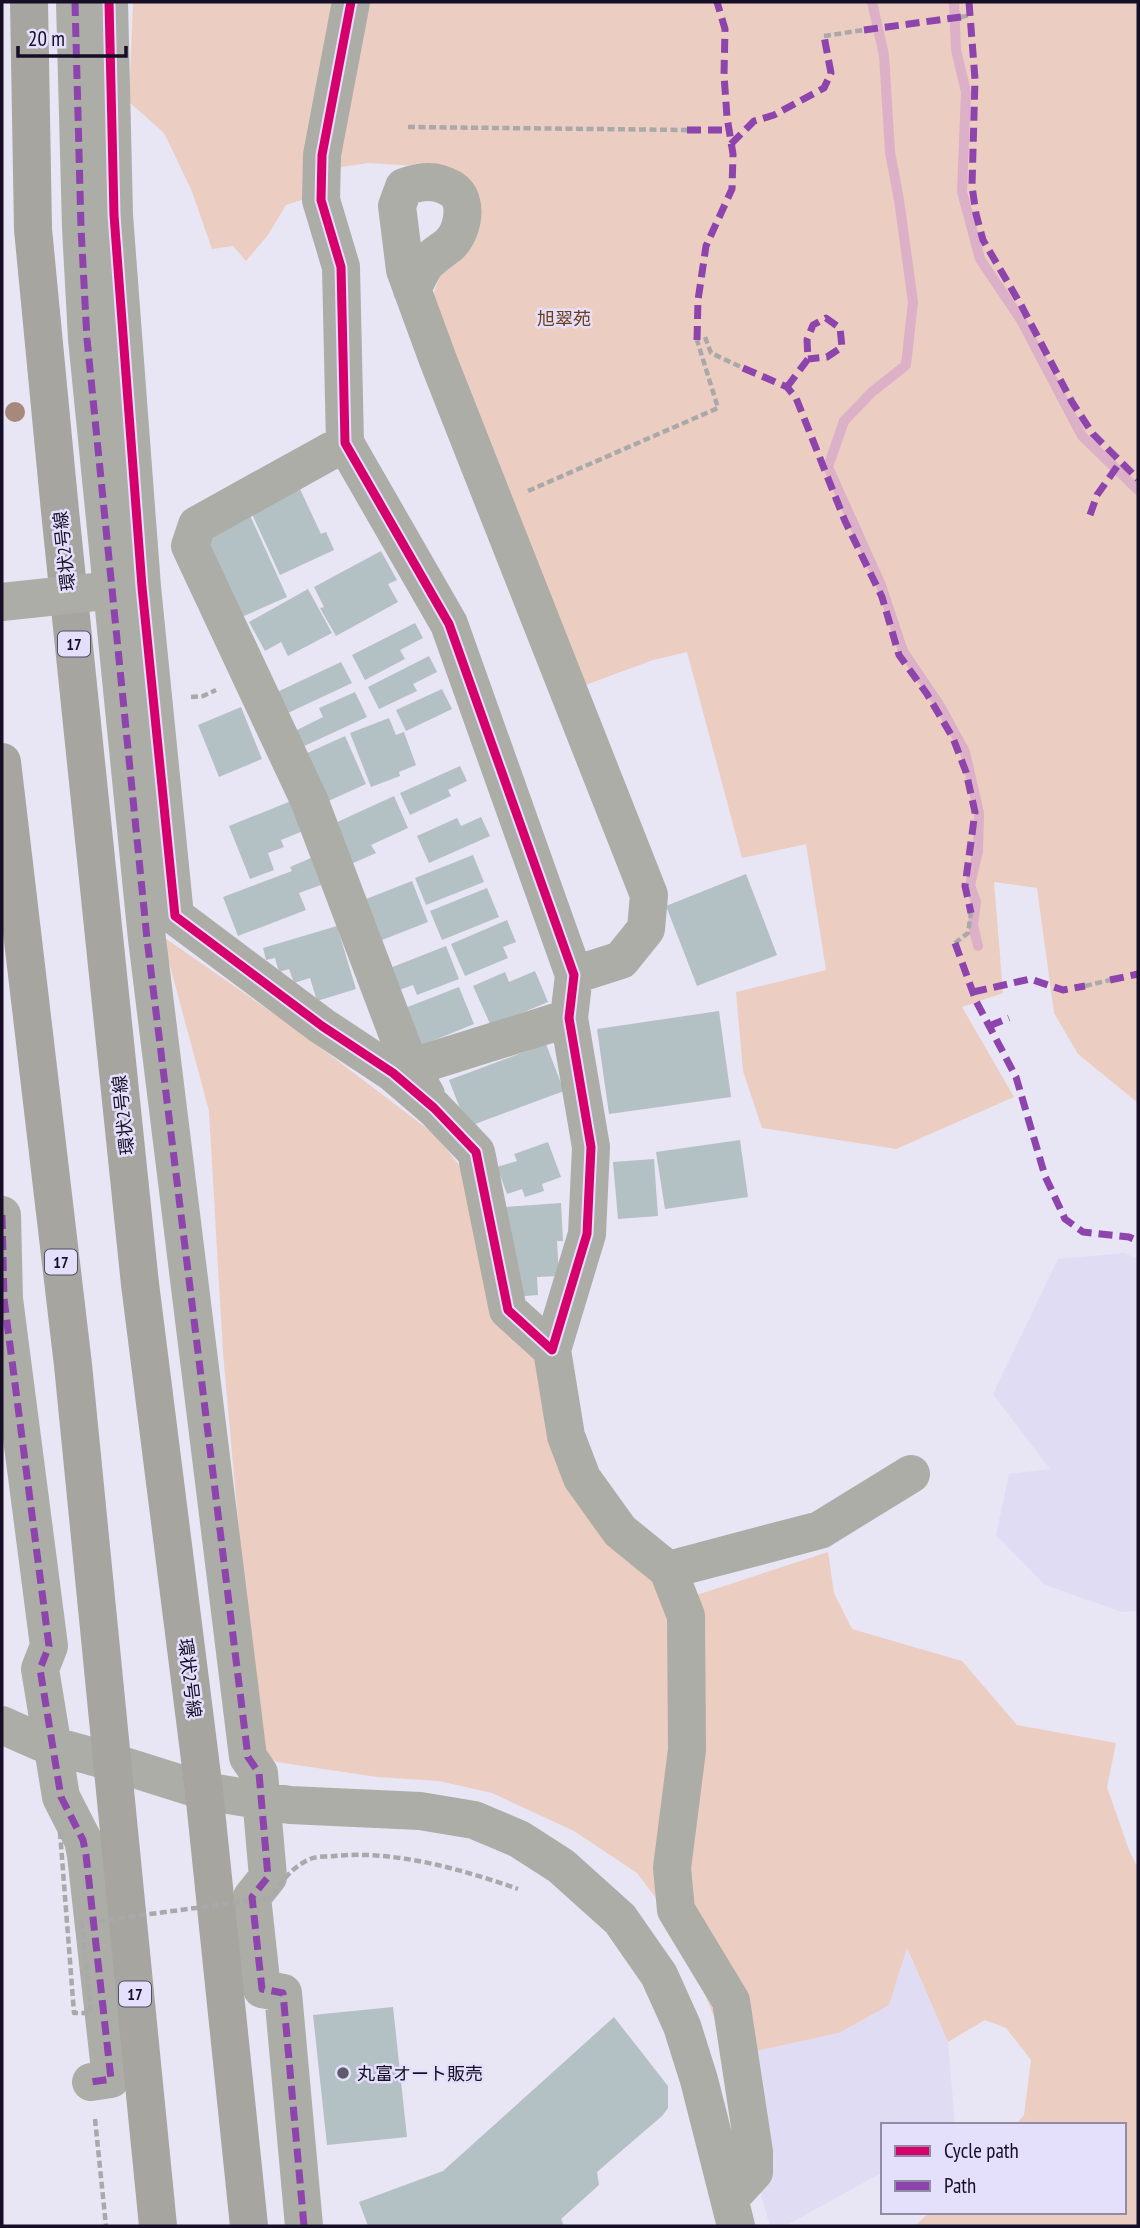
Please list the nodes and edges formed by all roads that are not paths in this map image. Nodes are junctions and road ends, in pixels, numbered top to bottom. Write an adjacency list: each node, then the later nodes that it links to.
1 (29, 2): 21 (main road, 環状2号線 / 17)
2 (75, 2): 22 (street)
3 (109, 2): 7 (street)
4 (351, 2): 6 (street)
5 (412, 290): 11 (street)
6 (345, 443): 11 (street); 13 (street)
7 (137, 588): 8 (street, bridge); 13 (street)
8 (2, 602)
9 (2, 762): 10 (main road, 17)
10 (5, 819): 20 (main road, 17)
11 (574, 975): 12 (street)
12 (569, 1018): 13 (street); 15 (street)
13 (402, 1070): 15 (street)
14 (2, 1215): 19 (street)
15 (552, 1350): 17 (street)
16 (911, 1474): 17 (street)
17 (668, 1570): 24 (street)
18 (2, 1724): 19 (street)
19 (52, 1745): 20 (street); 23 (street)
20 (112, 1762): 21 (street); 25 (main road, 17)
21 (204, 1791): 22 (street); 26 (main road, 環状2号線 / 17)
22 (263, 1800): 24 (street); 27 (street)
23 (91, 2082)
24 (732, 2213)
25 (158, 2226)
26 (249, 2226)
27 (304, 2226)

